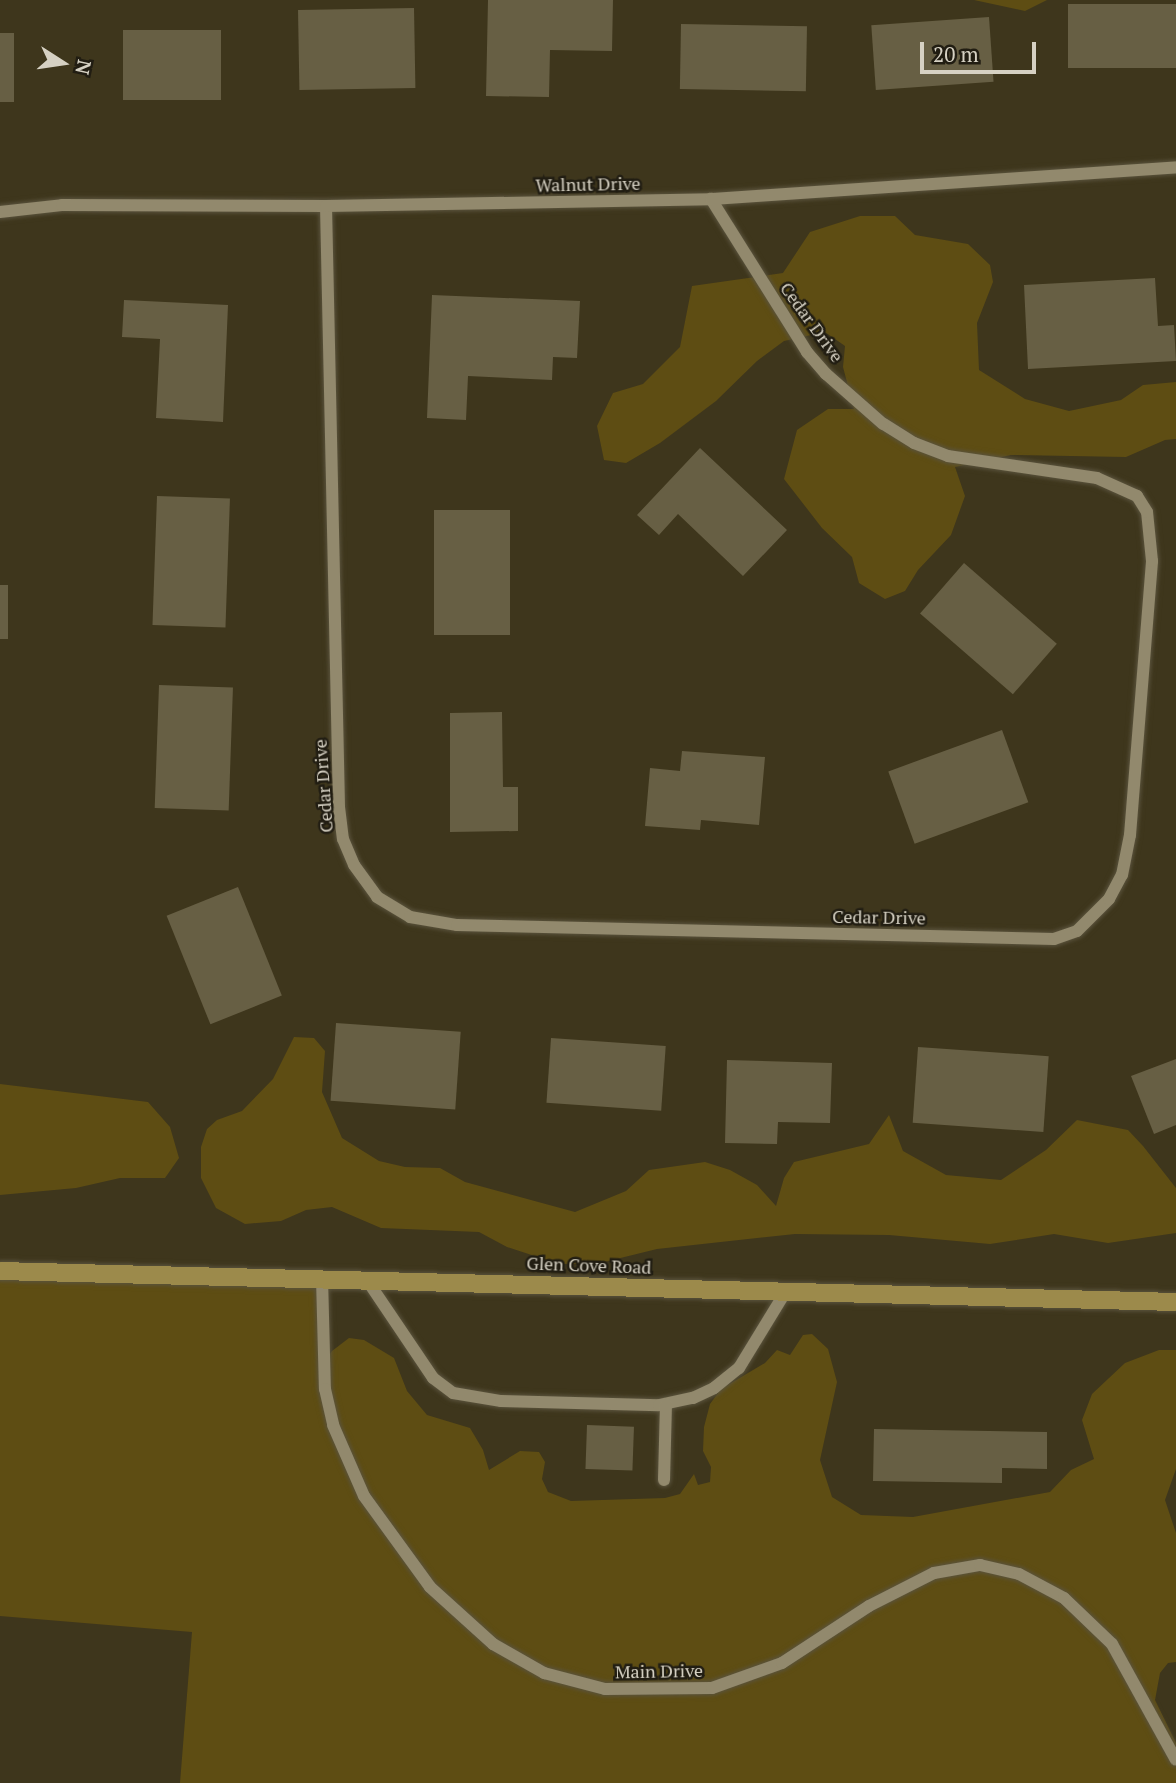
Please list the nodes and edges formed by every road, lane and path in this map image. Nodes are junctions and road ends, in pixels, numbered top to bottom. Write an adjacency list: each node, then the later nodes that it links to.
1 (1176, 167): 2 (street, Walnut Drive)
2 (711, 199): 3 (street, Walnut Drive); 3 (street, Cedar Drive)
3 (326, 206): 4 (street, Walnut Drive)
4 (0, 212)
5 (0, 1271): 6 (main road, Glen Cove Road)
6 (322, 1278): 7 (main road, Glen Cove Road); 12 (street, Main Drive)
7 (367, 1280): 8 (main road, Glen Cove Road); 10 (street)
8 (786, 1291): 9 (main road, Glen Cove Road); 10 (street)
9 (1176, 1303)
10 (666, 1404): 11 (street)
11 (664, 1480)
12 (1176, 1760)

